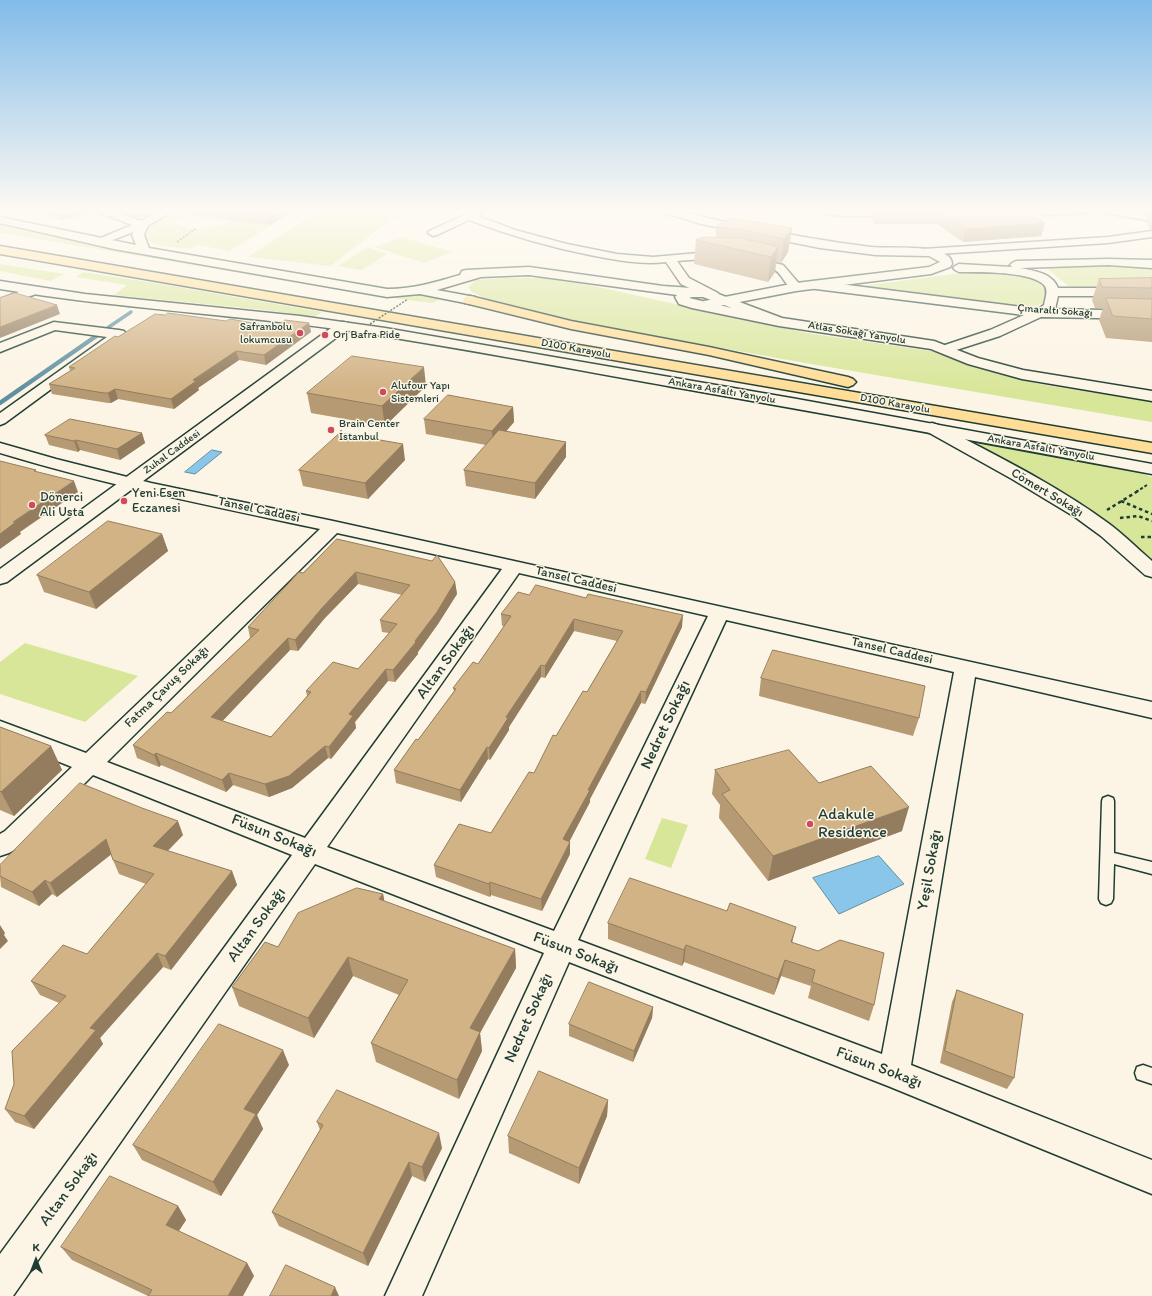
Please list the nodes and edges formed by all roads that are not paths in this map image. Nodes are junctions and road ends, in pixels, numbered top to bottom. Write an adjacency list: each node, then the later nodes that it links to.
1 (117, 270): 41 (highway, D100 Karayolu)
2 (184, 270): 30 (highway)
3 (260, 270): 18 (main road)
4 (287, 270): 10 (main road)
5 (678, 270): 14 (street)
6 (782, 270): 17 (street)
7 (920, 270): 16 (main road)
8 (1002, 270): 22 (street)
9 (480, 273): 12 (main road); 13 (main road, Atlas Sokağı Yanyolu); 18 (main road); 25 (main road)
10 (332, 276): 11 (main road); 18 (main road)
11 (371, 277)
12 (421, 277)
13 (595, 280): 20 (main road, Atlas Sokağı Yanyolu); 24 (main road)
14 (685, 281): 20 (street); 24 (street)
15 (0, 285): 19 (main road, Ankara Asfaltı Yanyolu)
16 (816, 285): 17 (main road); 27 (street, Çınaraltı Sokağı)
17 (796, 287): 21 (main road)
18 (424, 290): 25 (main road)
19 (32, 291): 26 (street); 31 (main road, Ankara Asfaltı Yanyolu)
20 (672, 291): 24 (main road, Atlas Sokağı Yanyolu)
21 (768, 291): 24 (main road); 24 (main road)
22 (1053, 292): 23 (street); 27 (street)
23 (1152, 292)
24 (706, 297): 29 (main road, Atlas Sokağı Yanyolu); 29 (main road, Atlas Sokağı Yanyolu)
25 (470, 300): 35 (highway)
26 (0, 303)
27 (1040, 312): 28 (street, Çınaraltı Sokağı); 34 (street)
28 (1152, 315)
29 (779, 322): 36 (main road, Atlas Sokağı Yanyolu)
30 (506, 324)
31 (343, 326): 38 (main road, Ankara Asfaltı Yanyolu); 45 (main road, Zuhal Caddesi)
32 (521, 326): 35 (highway, D100 Karayolu)
33 (0, 348): 37 (street)
34 (950, 348)
35 (857, 384): 39 (highway, D100 Karayolu)
36 (1152, 396)
37 (0, 420)
38 (932, 428): 42 (main road, Ankara Asfaltı Yanyolu); 48 (main road, Cömert Sokağı)
39 (1137, 430)
40 (0, 448): 45 (street, Tansel Caddesi)
41 (1152, 448)
42 (1100, 459): 43 (main road); 44 (main road)
43 (1152, 469)
44 (1152, 475)
45 (130, 483): 46 (street, Tansel Caddesi); 49 (main road, Zuhal Caddesi)
46 (333, 526): 47 (street, Tansel Caddesi); 54 (street, Fatma Çavuş Sokağı)
47 (514, 566): 50 (street, Tansel Caddesi); 57 (street, Altan Sokağı)
48 (1152, 571)
49 (0, 578)
50 (720, 612): 51 (street, Tansel Caddesi); 61 (street, Nedret Sokağı)
51 (966, 668): 52 (street, Tansel Caddesi); 62 (street, Yeşil Sokağı)
52 (1152, 710)
53 (0, 729): 54 (street, Füsun Sokağı)
54 (89, 763): 56 (street, Fatma Çavuş Sokağı); 57 (street, Füsun Sokağı)
55 (1108, 801): 58 (lane)
56 (0, 846)
57 (310, 851): 61 (street, Füsun Sokağı); 64 (street, Altan Sokağı)
58 (1108, 856): 59 (lane); 60 (lane)
59 (1152, 868)
60 (1106, 899)
61 (561, 947): 62 (street, Füsun Sokağı); 67 (street, Nedret Sokağı)
62 (894, 1073): 63 (street, Füsun Sokağı)
63 (1152, 1177)
64 (0, 1284)
65 (0, 1291): 66 (street)
66 (9, 1296)
67 (403, 1296)

